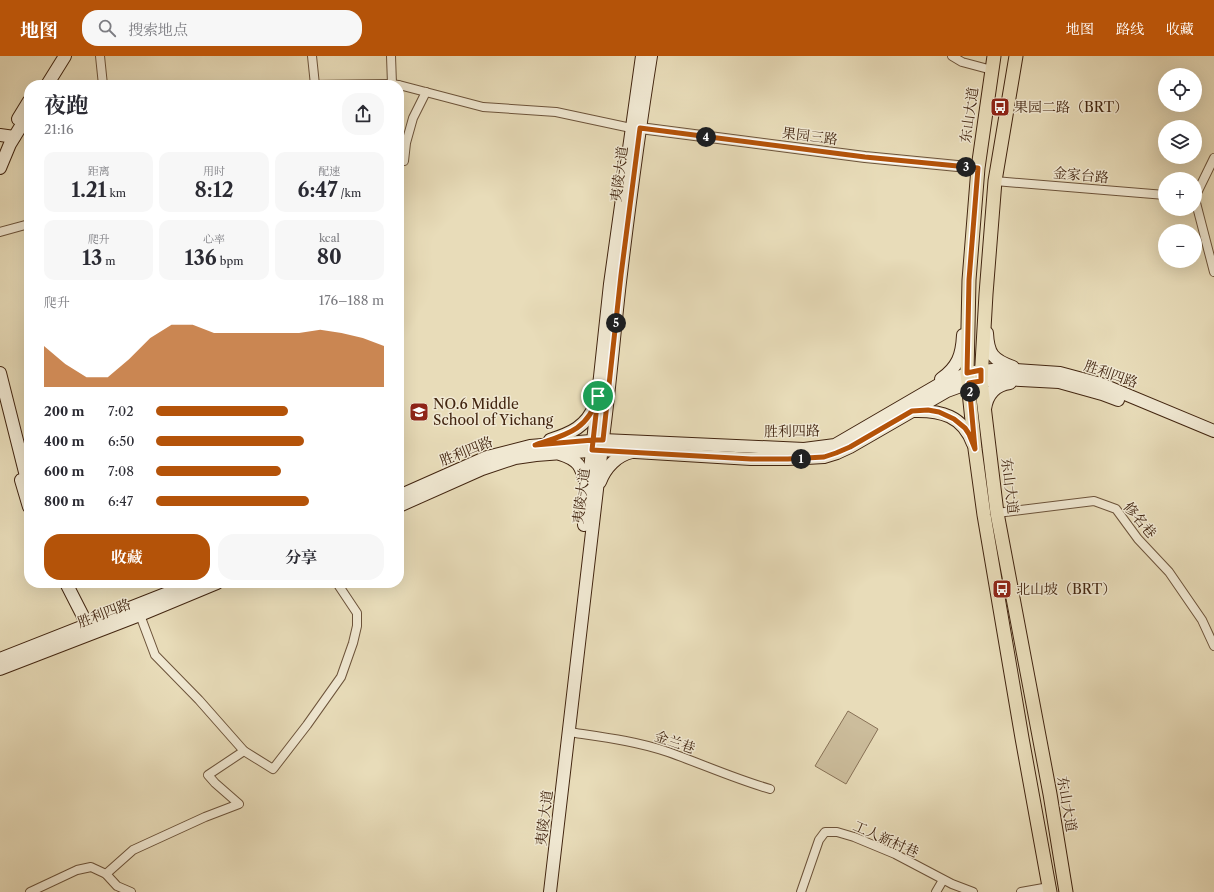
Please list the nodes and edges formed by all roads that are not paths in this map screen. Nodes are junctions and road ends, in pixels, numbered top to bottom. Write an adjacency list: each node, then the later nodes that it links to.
1 (57, 56): 12 (main road)
2 (66, 56): 13 (main road)
3 (100, 56): 14 (street)
4 (312, 56): 15 (street)
5 (391, 56): 16 (street)
6 (642, 56): 21 (main road, 夷陵大道)
7 (651, 56): 21 (main road, 夷陵大道)
8 (952, 56): 11 (street)
9 (994, 56): 11 (main road, 东山大道)
10 (1016, 56): 27 (main road, 东山大道)
11 (992, 70): 26 (main road, 东山大道)
12 (42, 80)
13 (50, 80)
14 (102, 80)
15 (312, 80)
16 (395, 80)
17 (404, 87): 18 (street)
18 (426, 92): 21 (street); 24 (street)
19 (24, 109): 22 (main road)
20 (24, 119): 22 (main road)
21 (636, 128): 26 (street, 果园三路); 39 (main road, 夷陵大道); 43 (main road, 夷陵大道)
22 (5, 141): 25 (main road)
23 (1214, 158): 28 (street)
24 (404, 161)
25 (0, 168)
26 (978, 168): 34 (main road, 东山大道)
27 (995, 181): 29 (street, 金家台路); 35 (main road, 东山大道)
28 (1202, 183)
29 (1158, 194)
30 (1200, 216): 33 (street)
31 (24, 225): 32 (street)
32 (0, 232)
33 (1214, 272)
34 (969, 280): 38 (main road, 东山大道); 41 (main road)
35 (986, 294): 37 (main road); 38 (main road, 东山大道)
36 (0, 373): 52 (main road)
37 (1022, 375): 38 (main road, 胜利四路); 44 (main road); 45 (main road, 胜利四路); 46 (main road, 胜利四路)
38 (974, 377): 41 (main road, 胜利四路); 42 (main road, 胜利四路); 44 (main road, 东山大道); 50 (main road, 东山大道)
39 (598, 396): 47 (main road); 48 (main road, 夷陵大道)
40 (0, 398): 53 (main road)
41 (915, 399): 49 (main road, 胜利四路)
42 (912, 411): 49 (main road, 胜利四路); 50 (main road)
43 (606, 412): 48 (main road, 夷陵大道); 49 (main road)
44 (985, 412): 57 (main road, 东山大道)
45 (1214, 431)
46 (1214, 438)
47 (535, 445): 48 (main road, 胜利四路); 55 (main road, 胜利四路)
48 (598, 445): 49 (main road, 胜利四路); 51 (main road, 胜利四路); 54 (main road, 夷陵大道)
49 (633, 446): 54 (main road)
50 (975, 449): 73 (main road, 东山大道)
51 (557, 453): 54 (main road); 56 (main road, 胜利四路)
52 (24, 468)
53 (24, 488)
54 (592, 489): 68 (main road, 夷陵大道); 76 (main road, 夷陵大道)
55 (404, 494)
56 (404, 504)
57 (997, 513): 65 (street, 修名巷); 82 (main road, 东山大道)
58 (69, 588): 64 (main road)
59 (75, 588): 64 (main road)
60 (182, 588): 64 (main road, 胜利四路)
61 (205, 588): 63 (main road, 胜利四路)
62 (340, 588): 69 (street)
63 (140, 615): 64 (main road, 胜利四路); 69 (street)
64 (93, 627): 66 (main road, 胜利四路); 67 (main road, 胜利四路)
65 (1214, 646)
66 (0, 659)
67 (0, 669)
68 (569, 732): 70 (street, 金兰巷); 77 (main road, 夷陵大道)
69 (244, 751): 71 (street)
70 (770, 789)
71 (106, 874): 74 (street); 75 (street)
72 (943, 880): 78 (street, 工人新村巷); 79 (street); 80 (street, 工人新村巷)
73 (1049, 890): 81 (street)
74 (30, 892)
75 (131, 892)
76 (544, 892)
77 (550, 892)
78 (801, 892)
79 (936, 892)
80 (973, 892)
81 (1021, 892)
82 (1066, 892)

